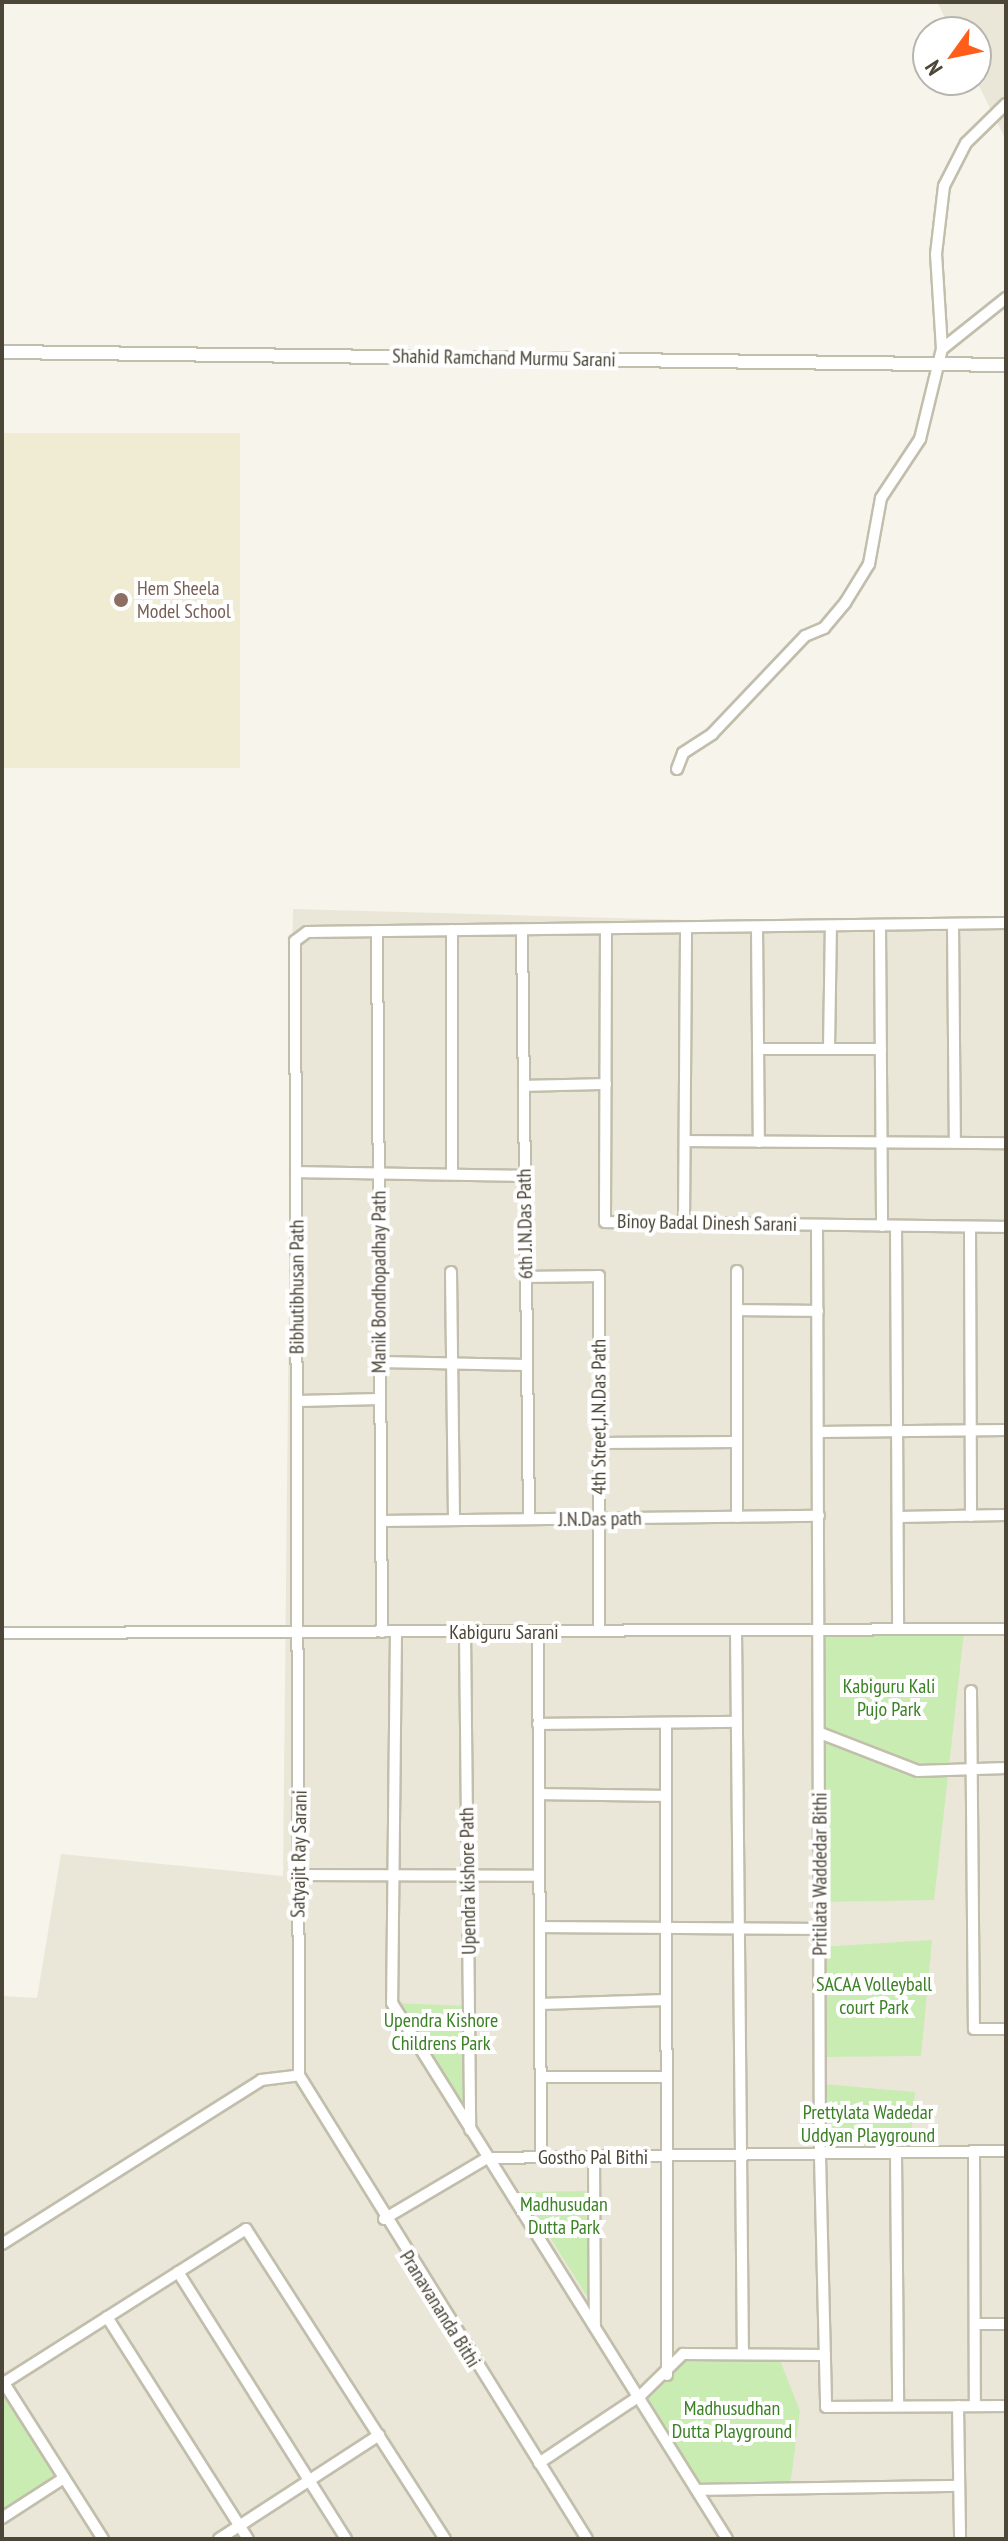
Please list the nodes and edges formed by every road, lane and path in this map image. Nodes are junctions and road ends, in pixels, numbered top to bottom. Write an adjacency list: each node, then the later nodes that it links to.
1 (1006, 104): 3 (street)
2 (1006, 298): 3 (street)
3 (942, 349): 5 (street)
4 (2, 352): 5 (street, Shahid Ramchand Murmu Sarani)
5 (938, 364): 6 (street, Shahid Ramchand Murmu Sarani); 7 (street)
6 (1006, 365)
7 (677, 769)
8 (1006, 923): 9 (street)
9 (953, 925): 13 (street); 26 (street)
10 (686, 928): 11 (street); 14 (street); 23 (street)
11 (757, 928): 12 (street); 18 (street)
12 (831, 928): 13 (street); 19 (street)
13 (880, 928): 20 (street)
14 (606, 929): 16 (street); 21 (street, Binoy Badal Dinesh Sarani)
15 (452, 930): 16 (street); 17 (street); 30 (street)
16 (522, 930): 22 (street, 6th J.N.Das Path)
17 (377, 931): 28 (street, Bibhutibhusan Path); 29 (street, Manik Bondhopadhay Path)
18 (758, 1049): 19 (street); 24 (street)
19 (829, 1049): 20 (street)
20 (881, 1049): 25 (street)
21 (606, 1084): 22 (street); 32 (street, Binoy Badal Dinesh Sarani)
22 (524, 1086): 31 (street, 6th J.N.Das Path)
23 (685, 1141): 24 (street); 32 (street)
24 (759, 1142): 25 (street)
25 (882, 1142): 26 (street); 34 (street)
26 (955, 1142): 27 (street)
27 (1006, 1143)
28 (296, 1172): 29 (street); 47 (street, Bibhutibhusan Path)
29 (378, 1173): 30 (street); 43 (street, Manik Bondhopadhay Path)
30 (452, 1174): 31 (street)
31 (525, 1176): 40 (street, 6th J.N.Das Path)
32 (684, 1223): 33 (street, Binoy Badal Dinesh Sarani)
33 (817, 1225): 34 (street, Binoy Badal Dinesh Sarani); 42 (street, Pritilata Waddedar Bithi)
34 (882, 1226): 35 (street, Binoy Badal Dinesh Sarani)
35 (896, 1226): 36 (street, Binoy Badal Dinesh Sarani); 50 (street)
36 (970, 1227): 37 (street, Binoy Badal Dinesh Sarani); 48 (street)
37 (1006, 1227)
38 (737, 1271): 41 (street)
39 (451, 1272): 44 (street)
40 (526, 1277): 45 (street, 6th J.N.Das Path); 53 (street, 4th Street,J.N.Das Path)
41 (737, 1310): 42 (street); 52 (street)
42 (818, 1311): 51 (street, Pritilata Waddedar Bithi)
43 (380, 1362): 44 (street); 46 (street, Manik Bondhopadhay Path)
44 (452, 1363): 45 (street); 61 (street)
45 (527, 1365): 59 (street, 6th J.N.Das Path)
46 (380, 1399): 47 (street); 62 (street, Manik Bondhopadhay Path)
47 (298, 1401): 73 (street, Bibhutibhusan Path)
48 (970, 1430): 49 (street); 50 (street); 56 (street)
49 (1006, 1430)
50 (898, 1431): 51 (street); 58 (street)
51 (818, 1432): 55 (street, Pritilata Waddedar Bithi)
52 (737, 1442): 53 (street); 57 (street)
53 (599, 1443): 60 (street, 4th Street,J.N.Das Path)
54 (1006, 1515): 56 (street)
55 (819, 1516): 57 (street, J.N.Das path); 63 (street, Pritilata Waddedar Bithi)
56 (971, 1516): 58 (street)
57 (737, 1517): 60 (street, J.N.Das path)
58 (898, 1517): 64 (street)
59 (529, 1519): 60 (street, J.N.Das path); 61 (street, J.N.Das path)
60 (599, 1519): 68 (street, 4th Street,J.N.Das Path)
61 (454, 1520): 62 (street, J.N.Das path)
62 (381, 1521): 69 (street, Manik Bondhopadhay Path)
63 (819, 1629): 64 (street, Kabiguru Sarani); 66 (street, Kabiguru Sarani); 78 (street, Pritilata Waddedar Bithi)
64 (898, 1629): 65 (street, Kabiguru Sarani)
65 (1006, 1629)
66 (736, 1630): 68 (street, Kabiguru Sarani); 75 (street)
67 (538, 1631): 68 (street, Kabiguru Sarani); 71 (street, Kabiguru Sarani); 77 (street)
68 (599, 1631)
69 (382, 1632): 70 (street, Kabiguru Sarani); 73 (street, Kabiguru Sarani)
70 (396, 1632): 71 (street, Kabiguru Sarani); 83 (street)
71 (465, 1632): 85 (street, Upendra kishore Path)
72 (2, 1633): 73 (street, Kabiguru Sarani)
73 (301, 1633): 84 (street, Satyajit Ray Sarani)
74 (971, 1691): 79 (street)
75 (737, 1722): 76 (street); 89 (street)
76 (666, 1723): 77 (street); 82 (street)
77 (538, 1724): 81 (street)
78 (820, 1733): 79 (street); 90 (street, Pritilata Waddedar Bithi)
79 (972, 1768): 80 (street); 93 (street)
80 (1006, 1768)
81 (539, 1794): 82 (street); 86 (street)
82 (666, 1796): 88 (street)
83 (393, 1873): 84 (street); 85 (street); 97 (street)
84 (299, 1875): 94 (street, Satyajit Ray Sarani)
85 (468, 1876): 86 (street); 97 (street, Upendra kishore Path)
86 (539, 1876): 87 (street)
87 (540, 1927): 88 (street); 92 (street)
88 (666, 1928): 89 (street); 91 (street)
89 (739, 1928): 90 (street); 101 (street)
90 (820, 1929): 102 (street, Pritilata Waddedar Bithi)
91 (666, 2000): 92 (street); 96 (street)
92 (540, 2004): 95 (street)
93 (1006, 2029)
94 (299, 2075): 107 (street, Pranavananda Bithi); 108 (street)
95 (541, 2077): 96 (street); 106 (street)
96 (666, 2077): 104 (street)
97 (470, 2131): 105 (street)
98 (1006, 2151): 99 (street, Gostho Pal Bithi)
99 (974, 2152): 100 (street, Gostho Pal Bithi); 111 (street)
100 (896, 2154): 102 (street, Gostho Pal Bithi); 119 (street)
101 (741, 2156): 102 (street, Gostho Pal Bithi); 104 (street, Gostho Pal Bithi); 114 (street)
102 (820, 2156): 115 (street, Pritilata Waddedar Bithi)
103 (594, 2157): 104 (street, Gostho Pal Bithi); 106 (street, Gostho Pal Bithi); 113 (street)
104 (667, 2157): 116 (street)
105 (487, 2158): 106 (street, Gostho Pal Bithi); 107 (street); 113 (street)
106 (541, 2158)
107 (384, 2219): 124 (street, Pranavananda Bithi)
108 (2, 2244)
109 (178, 2272): 110 (street); 123 (street); 126 (street)
110 (107, 2317): 117 (street); 130 (street)
111 (975, 2324): 112 (street); 121 (street)
112 (1006, 2324)
113 (595, 2327): 118 (street)
114 (743, 2354): 115 (street); 116 (street)
115 (825, 2355): 119 (street, Pritilata Waddedar Bithi)
116 (667, 2375): 118 (street)
117 (3, 2383): 125 (street)
118 (639, 2397): 124 (street); 128 (street)
119 (898, 2406): 120 (street)
120 (958, 2406): 121 (street); 127 (street)
121 (975, 2406): 122 (street)
122 (1006, 2406)
123 (379, 2435): 126 (street); 135 (street)
124 (539, 2463): 136 (street, Pranavananda Bithi)
125 (64, 2478): 129 (street); 131 (street)
126 (309, 2481): 130 (street); 134 (street)
127 (959, 2486): 128 (street); 138 (street)
128 (697, 2490): 137 (street)
129 (2, 2518)
130 (239, 2525): 132 (street); 133 (street)
131 (103, 2539)
132 (219, 2539)
133 (248, 2539)
134 (346, 2539)
135 (445, 2539)
136 (587, 2539)
137 (727, 2539)
138 (960, 2539)

